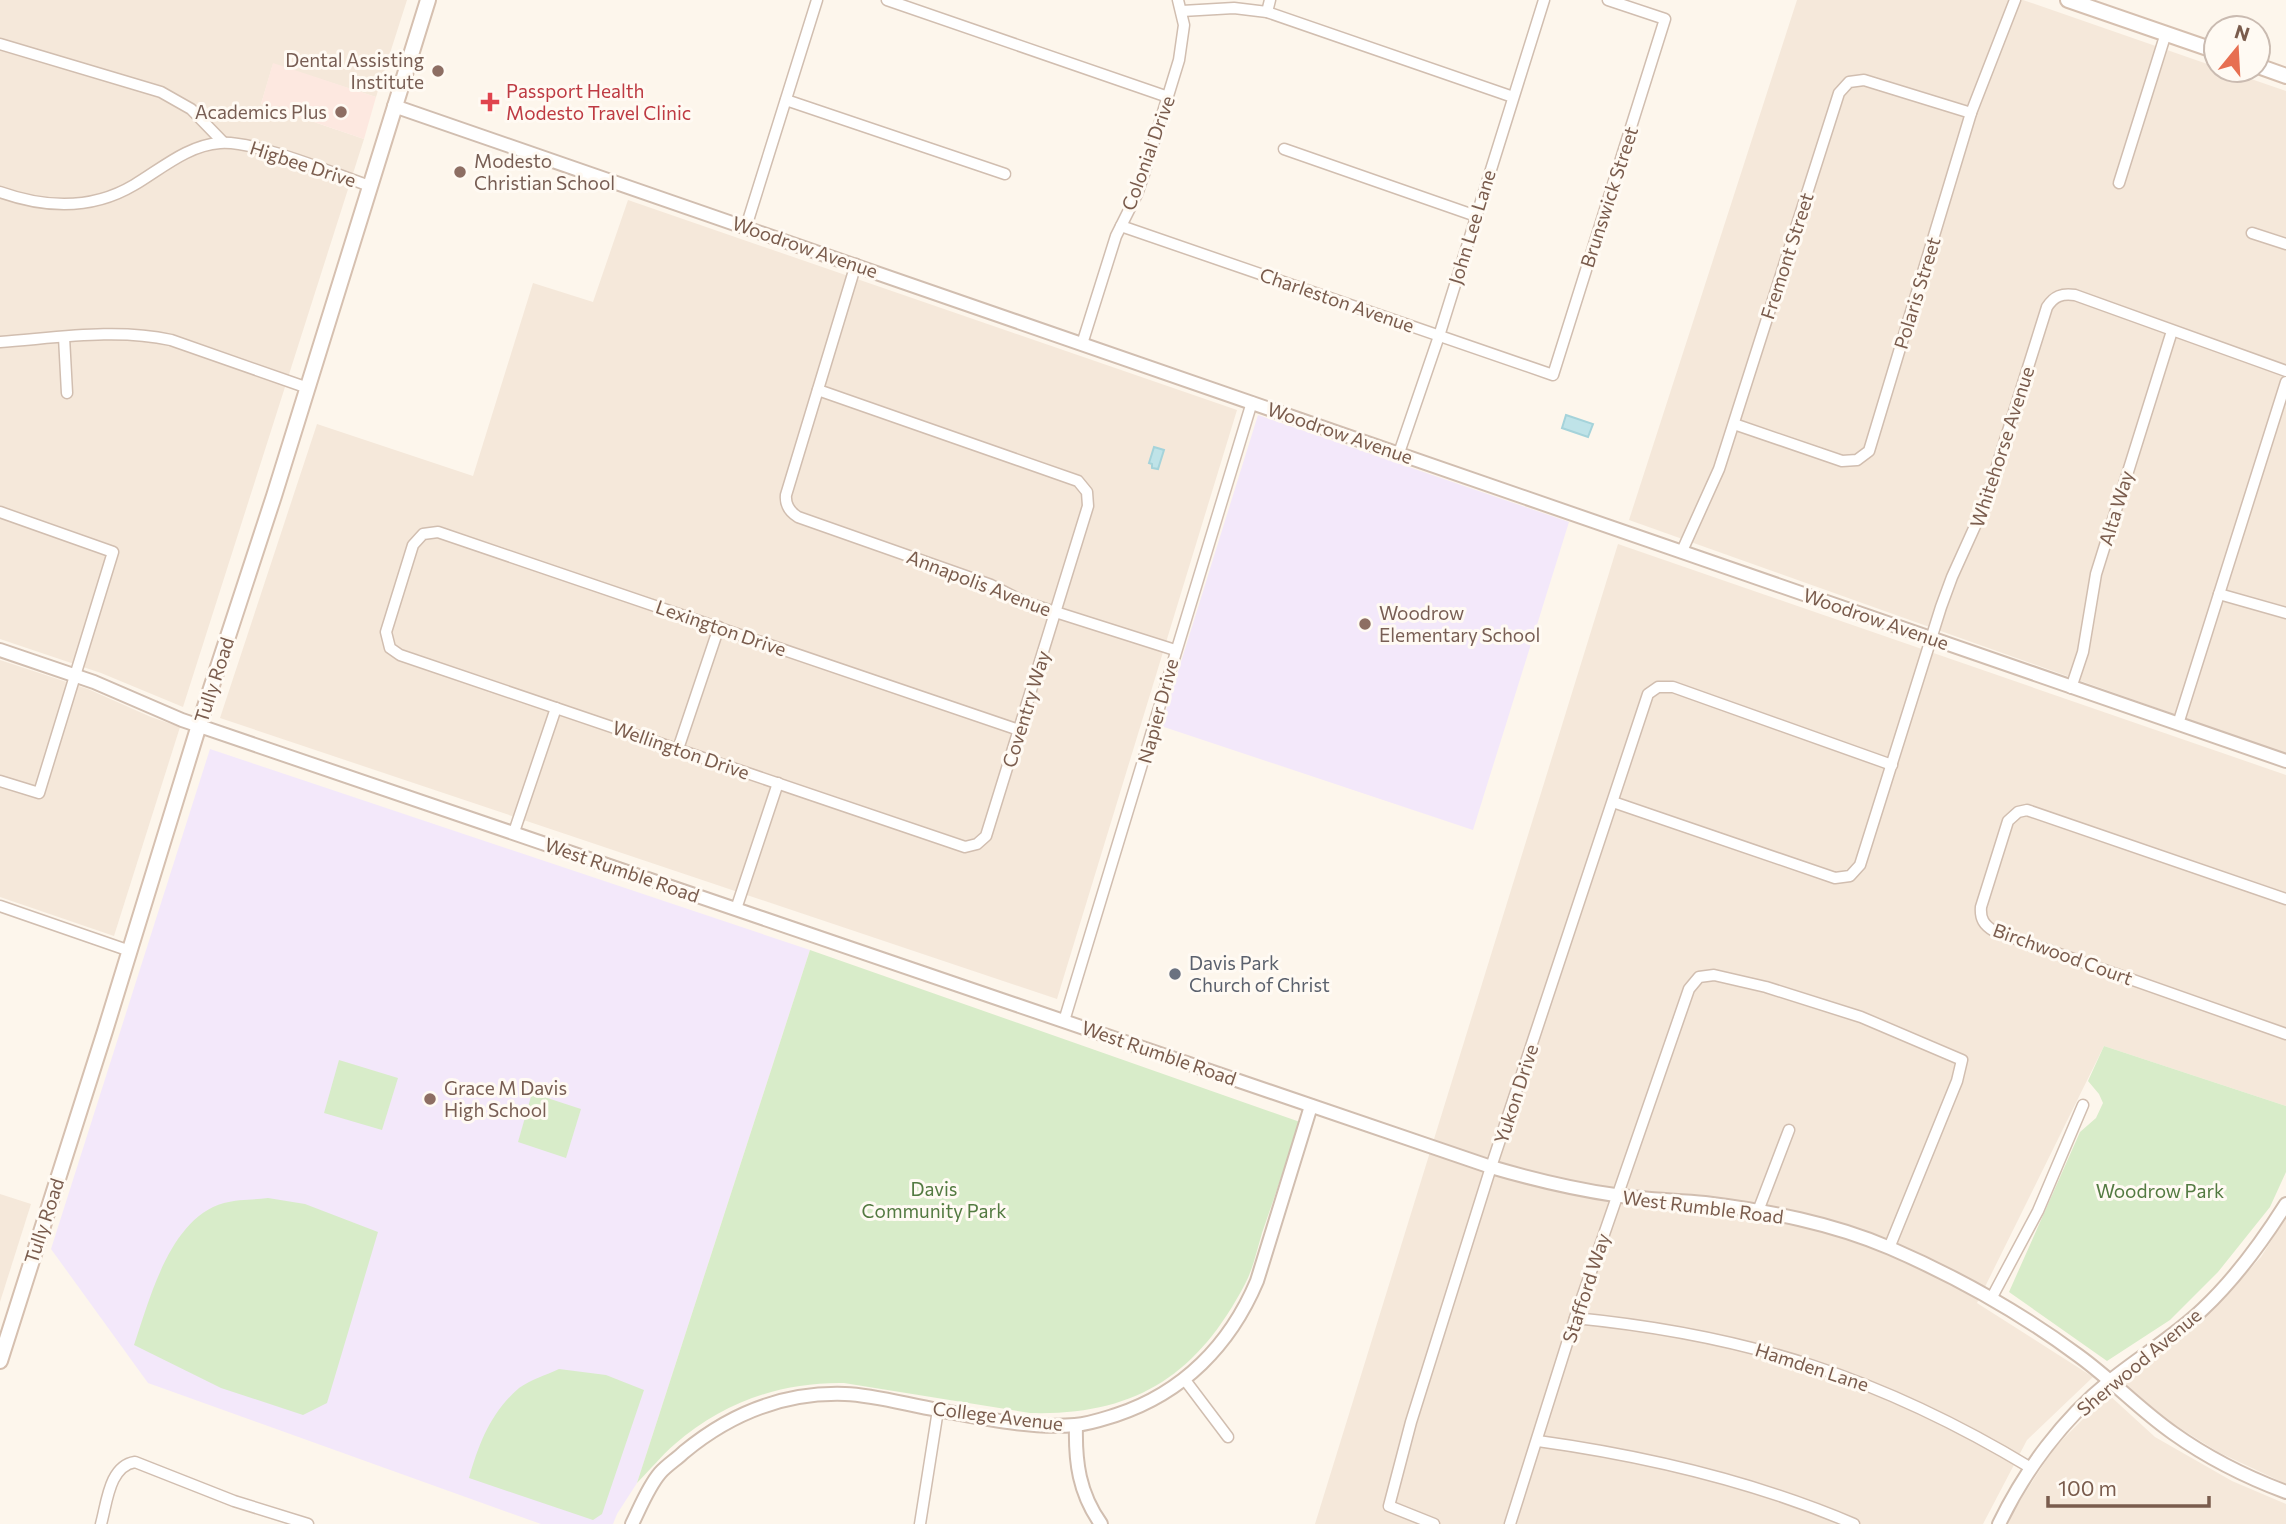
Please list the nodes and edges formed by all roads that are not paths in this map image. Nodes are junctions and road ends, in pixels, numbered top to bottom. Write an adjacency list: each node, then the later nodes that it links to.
1 (428, 0): 18 (main road, Tully Road)
2 (817, 0): 17 (street)
3 (1178, 0): 10 (street, Colonial Drive)
4 (1270, 0): 11 (street)
5 (1544, 0): 16 (street, John Lee Lane)
6 (1608, 0): 38 (street, Brunswick Street)
7 (2015, 0): 19 (street, Polaris Street)
8 (891, 1): 15 (street)
9 (2074, 1): 12 (main road)
10 (1182, 11): 11 (street); 15 (street, Colonial Drive)
11 (1268, 12): 16 (street)
12 (2166, 33): 14 (main road); 23 (street)
13 (0, 44): 20 (street)
14 (2202, 46)
15 (1168, 97): 27 (street, Colonial Drive)
16 (1513, 97): 26 (street, John Lee Lane)
17 (786, 100): 22 (street); 28 (street)
18 (394, 106): 24 (main road, Tully Road); 28 (street, Woodrow Avenue)
19 (1971, 113): 44 (street, Fremont Street); 44 (street, Polaris Street)
20 (223, 142): 24 (street, Higbee Drive); 25 (street, Higbee Drive)
21 (1284, 149): 26 (street)
22 (1004, 174)
23 (2119, 183)
24 (370, 186): 40 (main road, Tully Road)
25 (0, 192)
26 (1476, 216): 33 (street, John Lee Lane)
27 (1121, 226): 33 (street, Charleston Avenue); 36 (street, Colonial Drive)
28 (746, 227): 31 (street, Woodrow Avenue)
29 (2252, 233): 30 (street)
30 (2286, 244)
31 (856, 264): 36 (street, Woodrow Avenue); 41 (street)
32 (2172, 331): 37 (street); 52 (street, Whitehorse Avenue); 57 (street, Alta Way)
33 (1438, 336): 38 (street, Charleston Avenue); 45 (street, John Lee Lane)
34 (64, 337): 35 (street); 40 (street); 42 (street)
35 (0, 342)
36 (1082, 344): 43 (street, Woodrow Avenue)
37 (2286, 371)
38 (1553, 375)
39 (2286, 382): 48 (street)
40 (308, 388): 60 (main road, Tully Road)
41 (818, 390): 49 (street, Annapolis Avenue); 49 (street, Coventry Way)
42 (67, 393)
43 (1252, 402): 45 (street, Woodrow Avenue); 55 (street, Napier Drive)
44 (1734, 424): 47 (street, Fremont Street)
45 (1399, 453): 47 (street, Woodrow Avenue)
46 (0, 512): 56 (street)
47 (1682, 551): 52 (street, Woodrow Avenue)
48 (2219, 593): 50 (street); 59 (street)
49 (1056, 613): 55 (street, Annapolis Avenue); 61 (street, Coventry Way)
50 (2286, 613)
51 (719, 627): 53 (street, Lexington Drive); 61 (street, Lexington Drive); 62 (street)
52 (1931, 638): 57 (street, Woodrow Avenue); 64 (street, Whitehorse Avenue)
53 (388, 644): 58 (street, Wellington Drive)
54 (0, 650): 56 (street, West Rumble Road)
55 (1175, 650): 74 (street, Napier Drive)
56 (75, 676): 60 (street, West Rumble Road); 65 (street)
57 (2071, 688): 59 (street, Woodrow Avenue)
58 (556, 708): 62 (street, Wellington Drive); 68 (street)
59 (2178, 724): 63 (street, Woodrow Avenue)
60 (199, 725): 68 (street, West Rumble Road); 73 (main road, Tully Road)
61 (1019, 730): 69 (street, Coventry Way)
62 (678, 749): 66 (street, Wellington Drive)
63 (2286, 761)
64 (1892, 765): 67 (street, Whitehorse Avenue); 67 (street, Yukon Drive)
65 (0, 781)
66 (778, 783): 69 (street, Wellington Drive); 72 (street)
67 (1613, 802): 79 (street, Yukon Drive)
68 (514, 832): 72 (street, West Rumble Road)
69 (978, 844)
70 (2286, 899): 75 (street, Birchwood Court)
71 (0, 906): 73 (street)
72 (736, 909): 74 (street, West Rumble Road)
73 (130, 951): 86 (main road, Tully Road)
74 (1064, 1021): 77 (street, West Rumble Road)
75 (2286, 1034)
76 (2083, 1105): 84 (street)
77 (1311, 1106): 79 (street, West Rumble Road); 87 (street, College Avenue)
78 (1788, 1130): 82 (street)
79 (1491, 1167): 80 (street, West Rumble Road); 100 (street, Yukon Drive)
80 (1617, 1196): 82 (street, West Rumble Road); 83 (street, Stafford Way); 85 (street, Stafford Way)
81 (2286, 1204): 88 (street, Sherwood Avenue)
82 (1758, 1211): 83 (street, West Rumble Road)
83 (1889, 1248): 84 (street, West Rumble Road)
84 (1991, 1299): 88 (street, West Rumble Road)
85 (1575, 1318): 92 (street, Stafford Way); 93 (street, Hamden Lane)
86 (0, 1361)
87 (1185, 1380): 90 (street, College Avenue); 91 (street)
88 (2111, 1380): 93 (street, Sherwood Avenue); 94 (street, West Rumble Road)
89 (938, 1410): 90 (street, College Avenue); 97 (street, College Avenue); 98 (street)
90 (1076, 1425): 99 (street)
91 (1228, 1437)
92 (1538, 1441): 101 (street, Stafford Way); 102 (street)
93 (2031, 1468): 103 (street, Sherwood Avenue)
94 (2286, 1492)
95 (100, 1524): 96 (street)
96 (308, 1524)
97 (632, 1524)
98 (920, 1524)
99 (1101, 1524)
100 (1434, 1524)
101 (1510, 1524)
102 (1854, 1524)
103 (1998, 1524)

